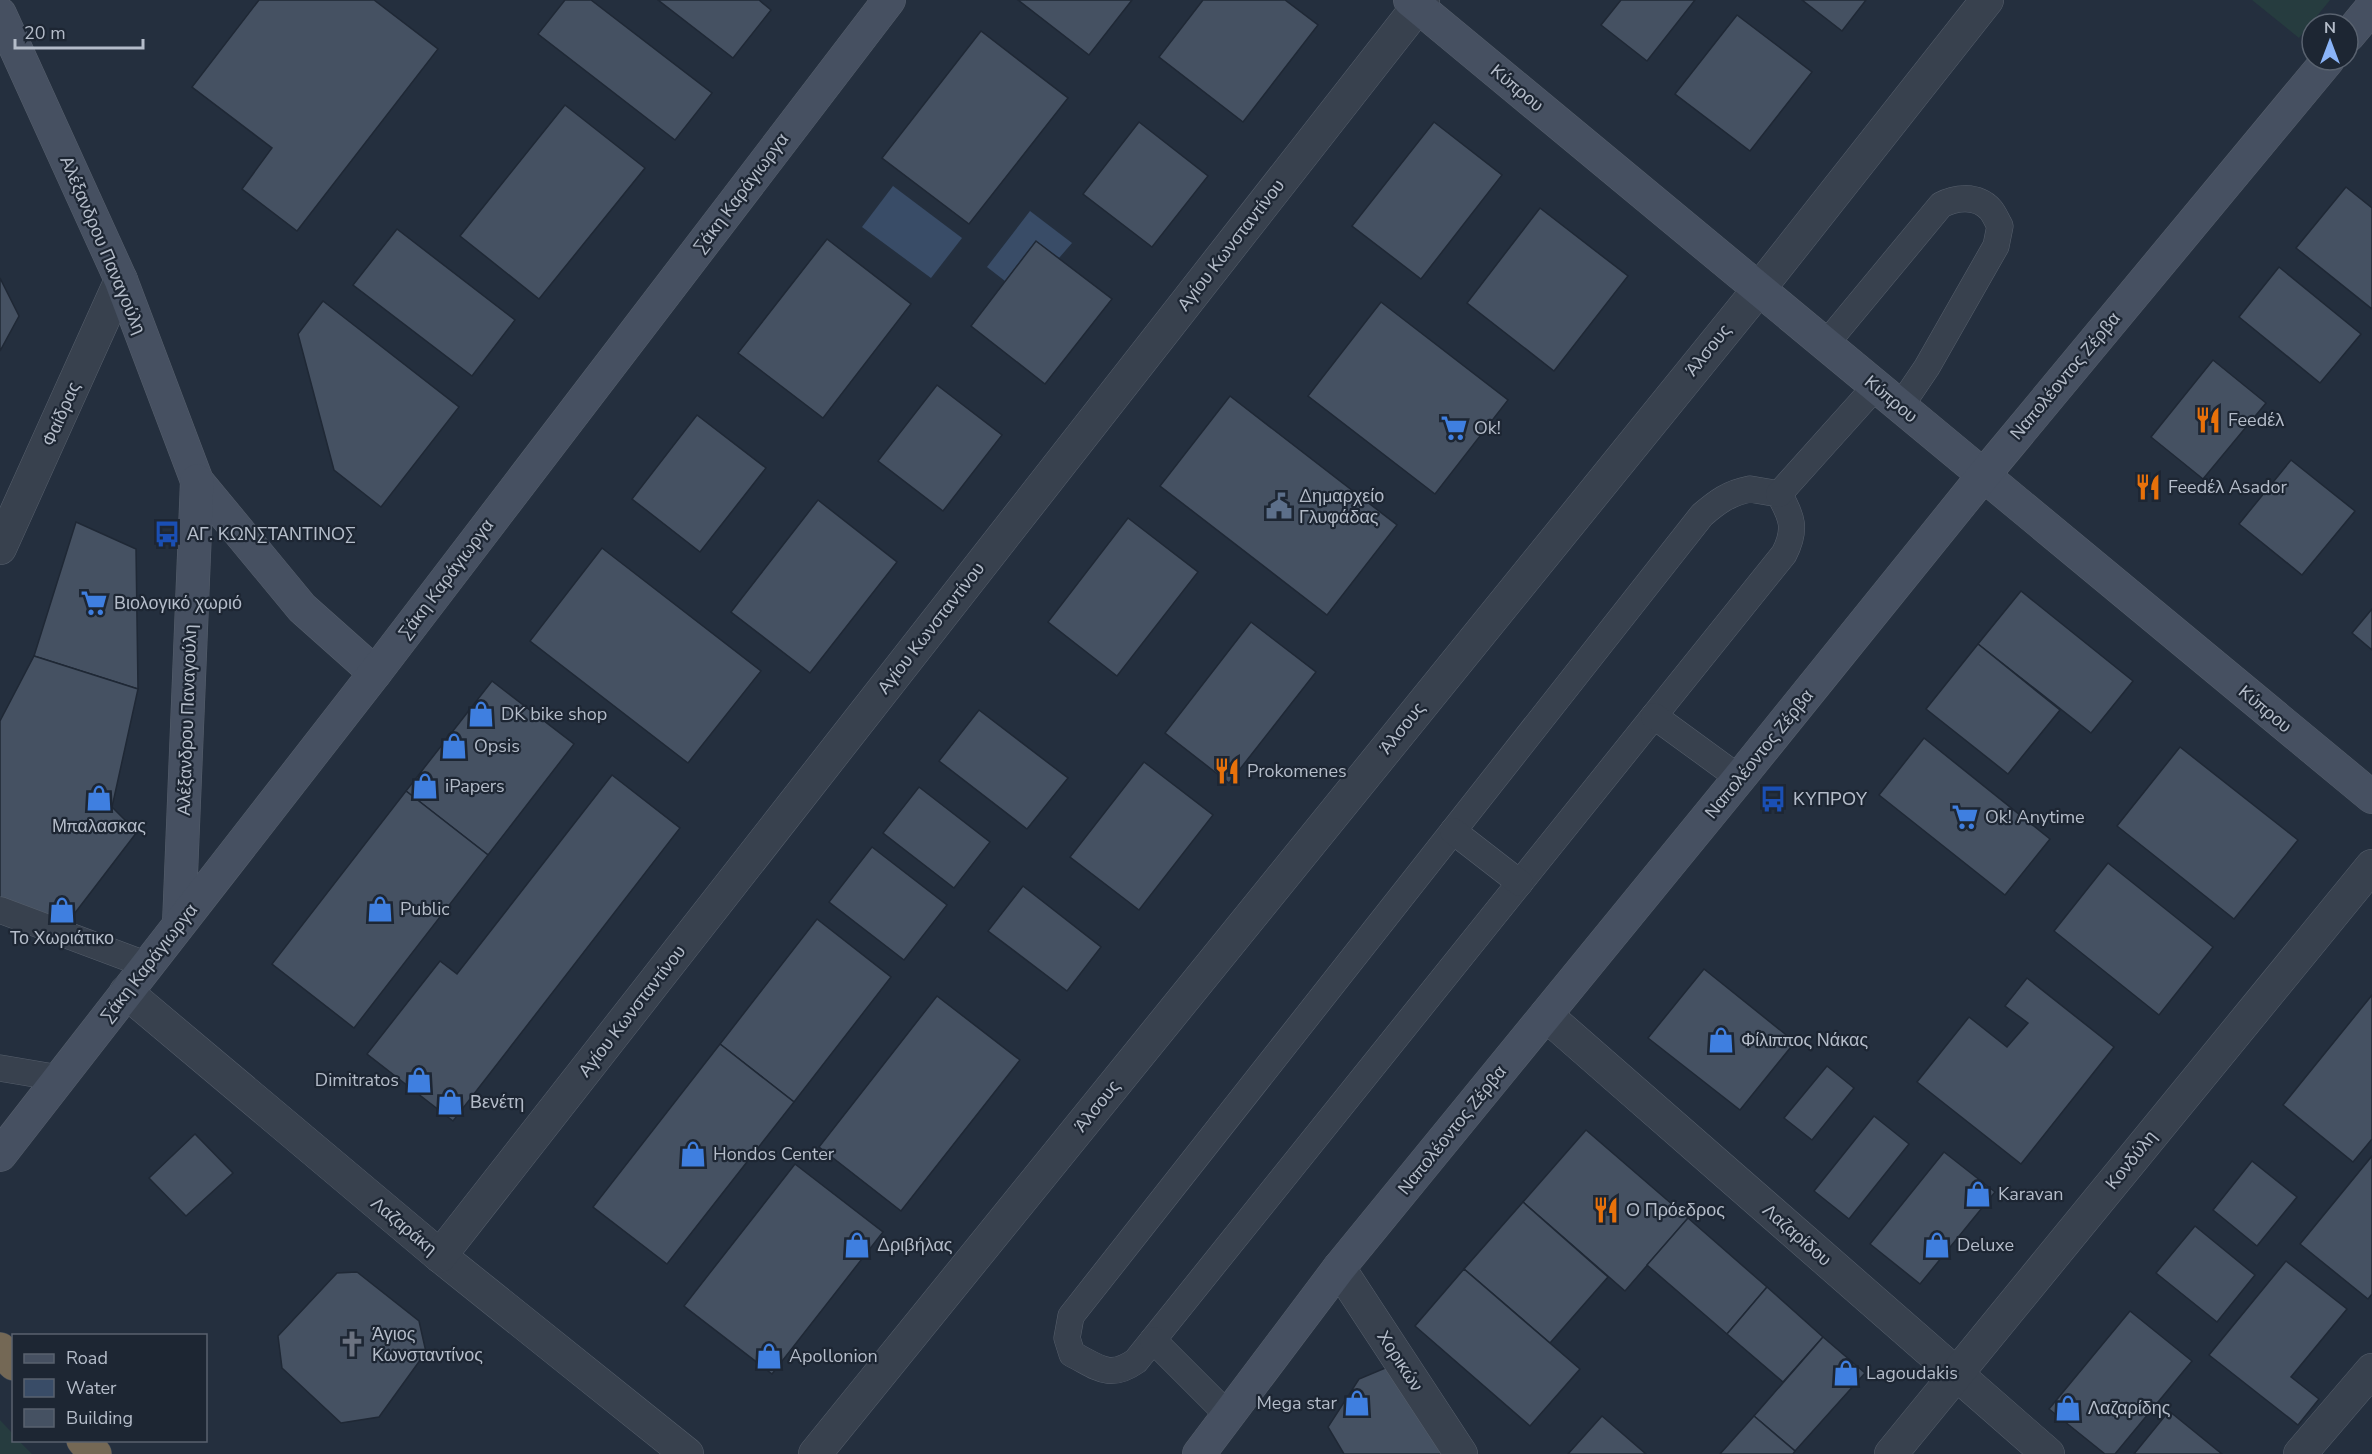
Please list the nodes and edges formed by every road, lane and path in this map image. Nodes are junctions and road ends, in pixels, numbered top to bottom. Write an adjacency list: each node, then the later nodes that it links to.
1 (889, 0): 17 (street, Σάκη Καράγιωργα)
2 (1987, 0): 9 (street, Άλσους)
3 (1417, 2): 9 (street, Κύπρου); 32 (street, Αγίου Κωνσταντίνου)
4 (2372, 7): 6 (street)
5 (0, 14): 8 (street, Αλέξανδρου Παναγούλη)
6 (2360, 22)
7 (2318, 72): 13 (street, Ναπολέοντος Ζέρβα)
8 (121, 280): 14 (street, Αλέξανδρου Παναγούλη); 16 (street, Φαίδρας)
9 (1759, 289): 10 (street, Κύπρου); 41 (street, Άλσους)
10 (1826, 345): 11 (street, Κύπρου); 12 (lane)
11 (1876, 386): 12 (street, Κύπρου); 15 (lane)
12 (1900, 407): 13 (street, Κύπρου)
13 (1983, 476): 19 (street, Ναπολέοντος Ζέρβα); 20 (street, Κύπρου)
14 (197, 481): 17 (street, Αλέξανδρου Παναγούλη); 25 (street, Αλέξανδρου Παναγούλη)
15 (1779, 494): 18 (lane); 21 (lane)
16 (0, 548)
17 (375, 673): 25 (street, Σάκη Καράγιωργα)
18 (1654, 716): 19 (lane); 23 (lane)
19 (1739, 778): 28 (street, Ναπολέοντος Ζέρβα)
20 (2372, 797)
21 (1453, 831): 23 (lane); 34 (lane)
22 (2372, 866): 38 (street, Κονδύλη)
23 (1520, 883): 34 (lane)
24 (0, 910): 26 (lane)
25 (179, 924): 26 (street, Σάκη Καράγιωργα)
26 (147, 965): 27 (street, Σάκη Καράγιωργα)
27 (126, 993): 30 (street, Σάκη Καράγιωργα); 32 (street, Λαζαράκη)
28 (1546, 1015): 33 (street, Ναπολέοντος Ζέρβα); 38 (street, Λαζαρίδου)
29 (0, 1068): 30 (lane)
30 (59, 1078): 31 (street, Σάκη Καράγιωργα)
31 (0, 1155)
32 (440, 1256): 43 (street, Λαζαράκη)
33 (1339, 1268): 39 (street, Ναπολέοντος Ζέρβα); 45 (street, Χορικών)
34 (1153, 1340): 39 (lane)
35 (0, 1349): 36 (highway)
36 (12, 1362)
37 (2372, 1370): 48 (street)
38 (1956, 1374): 46 (street, Κονδύλη); 47 (street, Λαζαρίδου)
39 (1228, 1415): 44 (street, Ναπολέοντος Ζέρβα)
40 (85, 1442): 42 (highway)
41 (819, 1453)
42 (95, 1454)
43 (687, 1454)
44 (1199, 1454)
45 (1461, 1454)
46 (1891, 1454)
47 (2048, 1454)
48 (2300, 1454)

